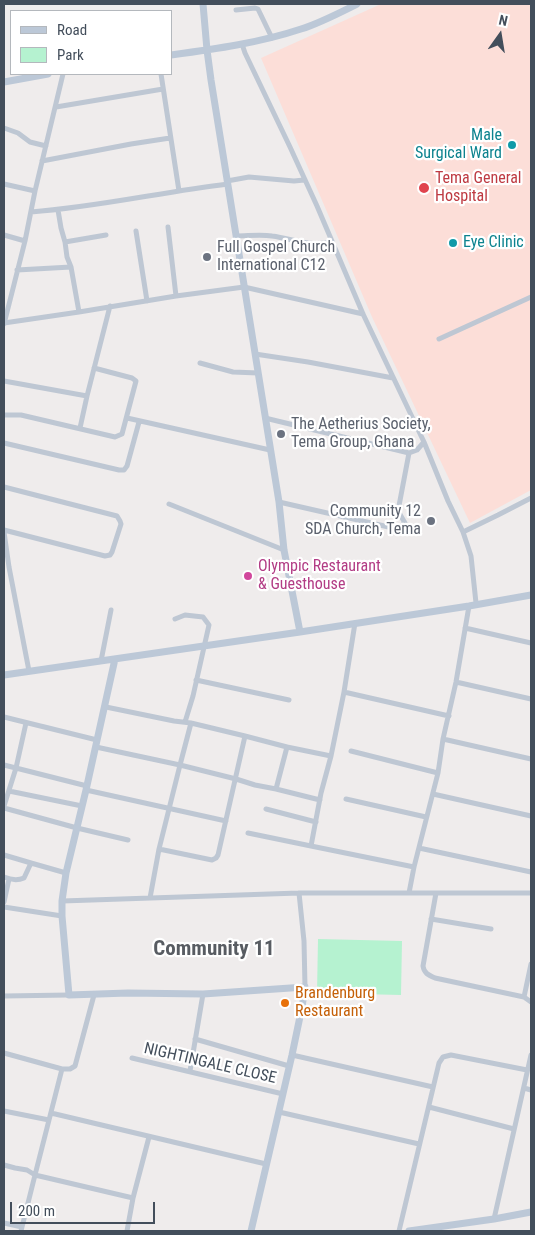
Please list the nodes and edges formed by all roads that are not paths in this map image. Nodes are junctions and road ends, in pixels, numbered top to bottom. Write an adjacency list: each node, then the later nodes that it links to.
1 (203, 4): 6 (street)
2 (357, 4): 4 (street)
3 (236, 10): 4 (street)
4 (272, 38): 5 (street)
5 (242, 44): 6 (street); 18 (street)
6 (207, 50): 7 (street); 19 (street)
7 (172, 55)
8 (42, 75): 11 (street)
9 (64, 75): 13 (street)
10 (161, 75): 12 (street)
11 (4, 82)
12 (163, 89): 13 (street); 15 (street)
13 (56, 107): 16 (street)
14 (4, 128): 16 (street)
15 (170, 138): 17 (street); 22 (street)
16 (46, 146): 17 (street)
17 (42, 161): 21 (street)
18 (304, 180): 19 (street); 32 (street)
19 (228, 182): 22 (street); 29 (street)
20 (4, 184): 21 (street)
21 (35, 191): 24 (street)
22 (178, 191): 23 (street)
23 (58, 210): 24 (street); 31 (street)
24 (30, 212): 30 (street)
25 (168, 227): 36 (street)
26 (136, 231): 38 (street)
27 (4, 235): 30 (street)
28 (106, 235): 31 (street)
29 (236, 236): 32 (street); 35 (street)
30 (25, 240): 34 (street)
31 (65, 242): 33 (street)
32 (331, 242): 41 (street)
33 (71, 268): 34 (street); 40 (street)
34 (17, 270): 42 (street)
35 (244, 287): 36 (street); 41 (street); 44 (street)
36 (176, 296): 38 (street)
37 (531, 297): 43 (street)
38 (146, 301): 39 (street)
39 (110, 306): 40 (street); 46 (street)
40 (79, 312): 42 (street)
41 (363, 314): 48 (street)
42 (4, 323)
43 (439, 339)
44 (255, 354): 47 (street); 48 (street)
45 (200, 363): 47 (street)
46 (94, 368): 50 (street); 52 (street)
47 (258, 374): 53 (street)
48 (392, 378): 56 (street)
49 (4, 381): 50 (street)
50 (86, 396): 55 (street)
51 (4, 415): 55 (street)
52 (127, 418): 54 (street); 55 (street)
53 (265, 418): 58 (street); 59 (street)
54 (139, 422): 57 (street); 58 (street)
55 (80, 428)
56 (424, 442): 59 (street); 65 (street)
57 (4, 443)
58 (270, 450): 62 (street)
59 (409, 452): 62 (street)
60 (4, 488): 64 (street)
61 (531, 498): 65 (street)
62 (279, 502): 66 (street)
63 (169, 504): 66 (street)
64 (4, 531): 67 (street)
65 (463, 532): 69 (street)
66 (284, 550): 74 (street)
67 (6, 567): 79 (street)
68 (531, 594): 69 (street)
69 (472, 604): 72 (street); 73 (street)
70 (111, 610): 78 (street)
71 (175, 619): 76 (street)
72 (356, 623): 74 (street); 83 (street)
73 (464, 628): 75 (street); 82 (street)
74 (300, 632): 76 (street)
75 (531, 643)
76 (204, 646): 77 (street); 81 (street)
77 (115, 659): 78 (street); 86 (street)
78 (101, 661): 79 (street)
79 (29, 671): 80 (street)
80 (4, 675)
81 (196, 680): 85 (street); 89 (street)
82 (456, 682): 84 (street); 87 (street)
83 (344, 692): 87 (street); 96 (street)
84 (531, 698)
85 (289, 700)
86 (106, 707): 89 (street); 93 (street)
87 (449, 716): 92 (street)
88 (4, 717): 90 (street)
89 (188, 722): 91 (street); 99 (street)
90 (26, 723): 93 (street); 100 (street)
91 (245, 736): 94 (street); 102 (street)
92 (444, 739): 97 (street); 101 (street)
93 (97, 743): 99 (street); 103 (street)
94 (286, 747): 96 (street); 104 (street)
95 (351, 751): 101 (street)
96 (331, 756): 108 (street)
97 (531, 758)
98 (4, 765): 100 (street)
99 (180, 765): 102 (street); 111 (street)
100 (16, 768): 103 (street); 105 (street)
101 (438, 773): 106 (street)
102 (236, 779): 104 (street); 115 (street)
103 (87, 788): 109 (street); 111 (street)
104 (276, 789): 108 (street)
105 (8, 791): 109 (street); 110 (street)
106 (433, 794): 113 (street); 114 (street)
107 (346, 799): 114 (street)
108 (320, 800): 116 (street)
109 (82, 806): 117 (street)
110 (4, 807): 117 (street)
111 (170, 808): 115 (street); 122 (street)
112 (266, 810): 116 (street)
113 (531, 816)
114 (426, 817): 121 (street)
115 (226, 821): 122 (street)
116 (316, 822): 120 (street)
117 (77, 828): 119 (street); 127 (street)
118 (248, 833): 120 (street)
119 (128, 840)
120 (311, 846): 125 (street)
121 (419, 848): 125 (street); 126 (street)
122 (159, 849): 133 (street)
123 (4, 855): 124 (street)
124 (31, 863): 127 (street); 128 (street)
125 (414, 867): 130 (street)
126 (531, 872)
127 (66, 873): 134 (street)
128 (7, 878): 135 (street)
129 (299, 892): 130 (street); 133 (street); 141 (street)
130 (409, 893): 131 (street)
131 (436, 893): 132 (street); 138 (street)
132 (531, 893)
133 (150, 898): 134 (street)
134 (62, 901): 137 (street)
135 (4, 902)
136 (4, 907): 137 (street)
137 (62, 916): 143 (street)
138 (431, 919): 139 (street); 146 (street)
139 (491, 929)
140 (531, 967): 146 (street)
141 (304, 987): 142 (street); 150 (street)
142 (203, 994): 144 (street); 148 (street)
143 (69, 995): 144 (street); 145 (street)
144 (94, 995): 154 (street)
145 (4, 996)
146 (524, 997): 147 (street)
147 (531, 1002)
148 (194, 1040): 153 (street); 156 (street)
149 (4, 1054): 154 (street)
150 (292, 1055): 153 (street); 157 (street)
151 (531, 1055): 155 (street)
152 (132, 1058): 156 (street, NIGHTINGALE CLOSE)
153 (289, 1066): 160 (street)
154 (62, 1069): 164 (street)
155 (527, 1070): 157 (street); 158 (street)
156 (190, 1071): 160 (street, NIGHTINGALE CLOSE)
157 (433, 1088): 161 (street)
158 (524, 1088): 159 (street); 166 (street)
159 (531, 1090)
160 (283, 1094): 163 (street)
161 (429, 1107): 166 (street); 168 (street)
162 (4, 1111): 165 (street)
163 (279, 1112): 168 (street); 170 (street)
164 (51, 1114): 165 (street); 167 (street)
165 (49, 1120): 171 (street)
166 (514, 1129): 174 (street)
167 (149, 1137): 170 (street); 172 (street)
168 (419, 1144): 180 (street)
169 (4, 1164): 171 (street)
170 (266, 1164): 179 (street)
171 (34, 1175): 172 (street); 176 (street)
172 (133, 1198): 178 (street)
173 (531, 1212): 174 (street)
174 (494, 1219): 177 (street)
175 (4, 1223): 176 (street)
176 (22, 1229)
177 (432, 1230): 181 (street)
178 (127, 1231)
179 (251, 1231)
180 (399, 1231)
181 (408, 1231)

